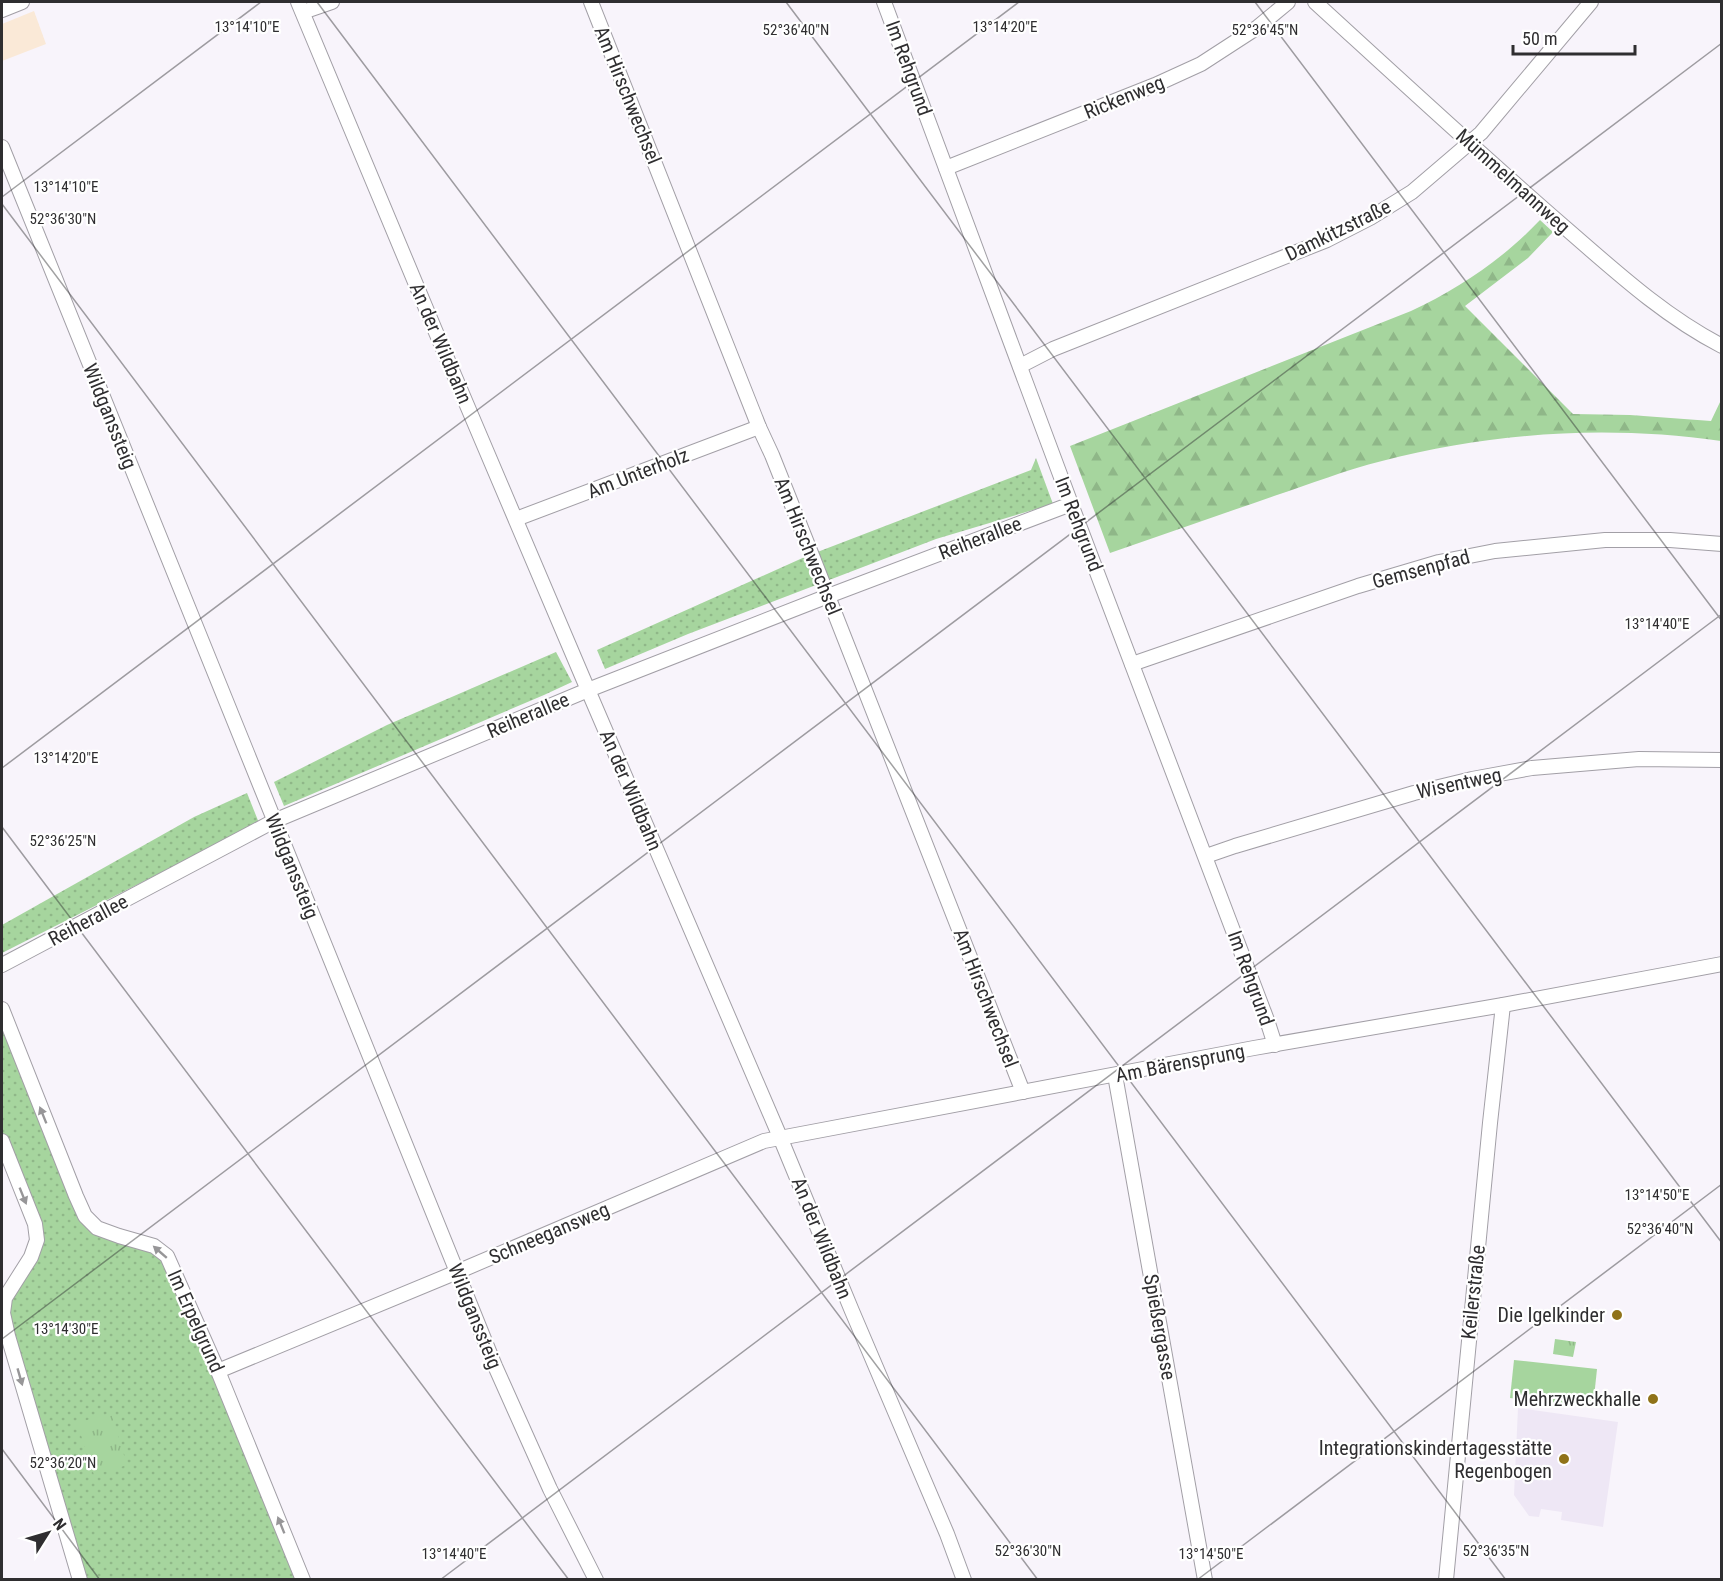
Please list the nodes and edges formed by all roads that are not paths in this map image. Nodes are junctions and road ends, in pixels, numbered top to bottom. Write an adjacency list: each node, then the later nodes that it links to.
1 (22, 2): 9 (street)
2 (332, 2): 8 (street)
3 (591, 2): 15 (street, Am Hirschwechsel)
4 (884, 2): 12 (street, Im Rehgrund)
5 (1288, 2): 12 (street, Rickenweg)
6 (1315, 2): 10 (street, Mümmelmannweg)
7 (1591, 2): 10 (street, Damkitzstraße)
8 (301, 7): 17 (street, An der Wildbahn)
9 (2, 10)
10 (1470, 143): 13 (street, Mümmelmannweg); 14 (street, Damkitzstraße)
11 (2, 147): 23 (street, Wildganssteig)
12 (946, 168): 14 (street, Im Rehgrund)
13 (1722, 346)
14 (1020, 366): 16 (street, Im Rehgrund)
15 (759, 427): 17 (street, Am Unterholz); 19 (street, Am Hirschwechsel)
16 (1071, 504): 19 (street, Reiherallee); 20 (street, Im Rehgrund)
17 (516, 519): 21 (street, An der Wildbahn)
18 (1722, 544): 20 (street, Gemsenpfad)
19 (828, 596): 21 (street, Reiherallee); 31 (street, Am Hirschwechsel)
20 (1132, 664): 24 (street, Im Rehgrund)
21 (588, 690): 23 (street, Reiherallee); 32 (street, An der Wildbahn)
22 (1722, 760): 24 (street, Wisentweg)
23 (274, 821): 26 (street, Reiherallee); 34 (street, Wildganssteig)
24 (1206, 856): 29 (street, Im Rehgrund)
25 (1722, 964): 27 (street, Am Bärensprung)
26 (2, 965)
27 (1503, 1005): 29 (street, Am Bärensprung); 36 (street, Keilerstraße)
28 (2, 1009): 35 (street, Im Erpelgrund, one-way to 28)
29 (1275, 1045): 30 (street, Am Bärensprung)
30 (1115, 1076): 31 (street, Am Bärensprung); 41 (street, Spießergasse)
31 (1023, 1092): 32 (street, Am Bärensprung)
32 (780, 1137): 34 (street, Schneegansweg); 40 (street, An der Wildbahn)
33 (2, 1141): 37 (street, one-way to 37)
34 (457, 1272): 35 (street, Schneegansweg); 39 (street, Wildganssteig)
35 (218, 1371): 38 (street, Im Erpelgrund, one-way to 35)
36 (1448, 1579)
37 (80, 1580)
38 (303, 1580)
39 (596, 1580)
40 (964, 1580)
41 (1205, 1580)

